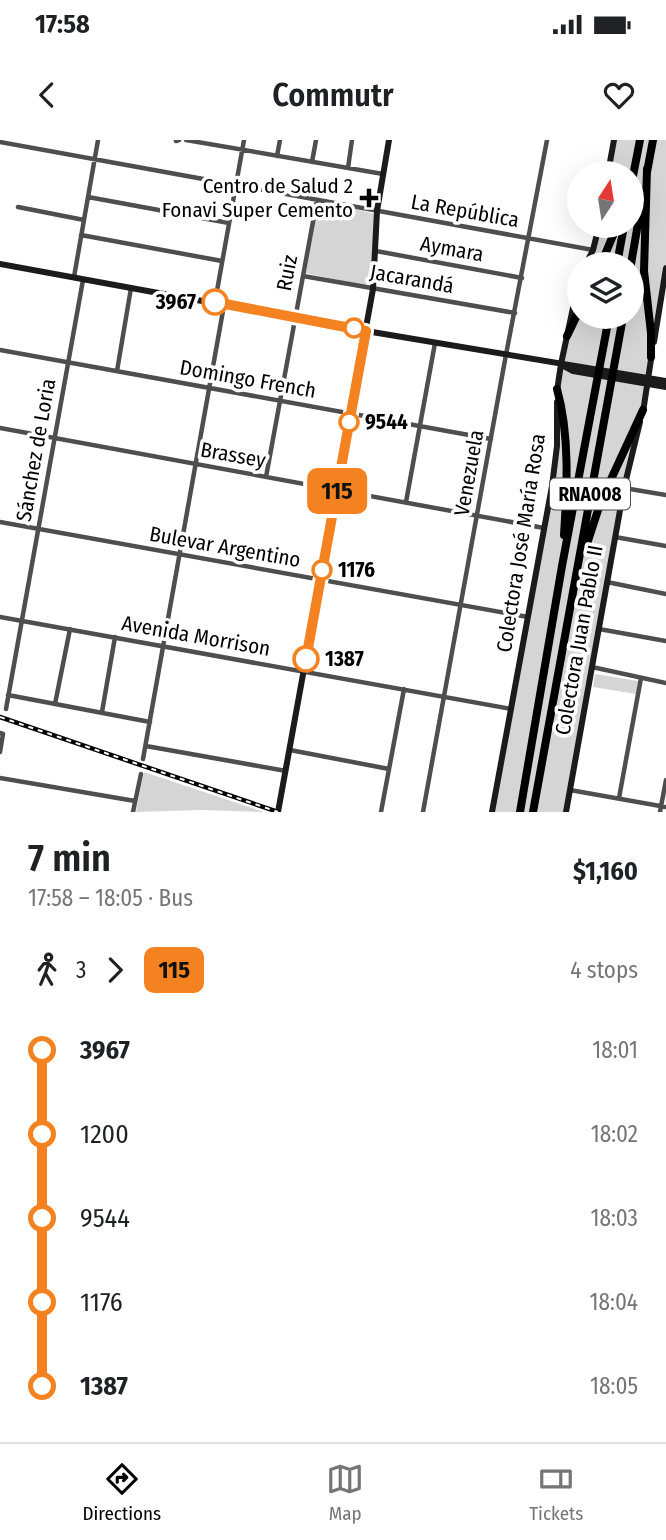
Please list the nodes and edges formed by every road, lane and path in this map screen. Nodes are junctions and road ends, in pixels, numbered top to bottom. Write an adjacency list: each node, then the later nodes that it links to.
1 (98, 140): 15 (street)
2 (186, 140): 13 (street)
3 (244, 140): 13 (street)
4 (280, 140): 14 (street)
5 (316, 140): 18 (street)
6 (352, 140): 19 (street)
7 (389, 140): 21 (main road)
8 (547, 140): 30 (street, Venezuela)
9 (612, 140): 16 (main road)
10 (640, 140): 17 (highway)
11 (653, 140): 20 (highway)
12 (0, 142): 15 (street, La República)
13 (242, 150): 14 (street); 22 (street)
14 (277, 156): 18 (street)
15 (95, 159): 22 (street, La República); 23 (street)
16 (609, 161)
17 (636, 161)
18 (312, 162): 19 (street)
19 (348, 168): 21 (street)
20 (647, 169): 34 (highway); 57 (highway)
21 (383, 174): 26 (main road)
22 (236, 185): 24 (street, La República); 28 (street)
23 (88, 197): 27 (street); 28 (street)
24 (317, 200): 26 (street, La República); 38 (street, Ruiz)
25 (18, 207): 27 (street)
26 (377, 211): 30 (street, La República); 33 (main road)
27 (84, 220): 29 (street)
28 (229, 223): 35 (street)
29 (81, 235): 35 (street); 39 (street)
30 (529, 238): 32 (street, La República); 40 (street, Venezuela)
31 (596, 238): 32 (main road)
32 (593, 250)
33 (376, 251): 40 (street, Aymara); 43 (main road)
34 (633, 252)
35 (222, 261): 44 (street)
36 (0, 264): 39 (main road)
37 (666, 268): 57 (main road, Colectora Juan Pablo II)
38 (303, 276): 43 (street, Jacarandá); 47 (street, Ruiz)
39 (74, 277): 41 (main road)
40 (522, 278): 46 (street, Venezuela)
41 (83, 279): 42 (main road); 58 (street, Sánchez de Loria)
42 (131, 287): 44 (main road); 60 (street)
43 (373, 289): 46 (street, Jacarandá); 52 (main road)
44 (215, 302): 45 (main road)
45 (225, 304): 47 (main road); 64 (street)
46 (515, 313): 56 (street, Venezuela)
47 (294, 317): 52 (main road); 66 (street, Ruiz)
48 (568, 329): 53 (main road, Colectora José María Rosa)
49 (570, 329): 53 (highway)
50 (607, 329): 86 (highway, RNA008)
51 (621, 329): 89 (highway, RNA008)
52 (366, 331): 54 (main road); 68 (main road)
53 (567, 336): 59 (main road, Colectora José María Rosa)
54 (435, 342): 56 (main road); 69 (street)
55 (0, 350): 58 (street, Domingo French)
56 (508, 355): 59 (main road); 72 (street, Venezuela)
57 (651, 358): 61 (main road, Colectora Juan Pablo II)
58 (68, 363): 60 (street, Domingo French); 71 (street, Sánchez de Loria)
59 (561, 364): 61 (main road); 65 (main road, Colectora José María Rosa)
60 (117, 372): 64 (street, Domingo French)
61 (648, 381): 62 (main road); 63 (main road); 67 (main road, Colectora Juan Pablo II)
62 (666, 381)
63 (666, 387)
64 (209, 388): 66 (street, Domingo French); 73 (street)
65 (557, 389): 81 (main road, Colectora José María Rosa); 86 (highway)
66 (279, 401): 68 (street, Domingo French); 74 (street, Ruiz)
67 (643, 410): 75 (main road, Colectora Juan Pablo II); 89 (highway)
68 (351, 413): 69 (street, Domingo French); 76 (main road)
69 (420, 427): 72 (street, Domingo French); 78 (street)
70 (0, 428): 71 (street, Brassey)
71 (54, 438): 73 (street, Brassey); 82 (street, Sánchez de Loria)
72 (491, 439): 79 (street, Venezuela)
73 (195, 464): 74 (street, Brassey); 85 (street)
74 (266, 477): 76 (street, Brassey)
75 (624, 488): 77 (street); 83 (main road, Colectora Juan Pablo II)
76 (337, 489): 78 (street, Brassey); 87 (main road)
77 (666, 495)
78 (406, 502): 79 (street, Brassey)
79 (477, 515): 81 (street, Brassey); 91 (street, Venezuela)
80 (0, 522): 82 (street, Bulevar Argentino)
81 (544, 528): 93 (main road, Colectora José María Rosa)
82 (38, 529): 85 (street, Bulevar Argentino); 94 (street, Sánchez de Loria)
83 (615, 537): 84 (street); 88 (main road, Colectora Juan Pablo II)
84 (666, 546)
85 (179, 554): 87 (street, Bulevar Argentino); 99 (street)
86 (562, 566): 131 (highway, RNA008)
87 (320, 580): 91 (street, Bulevar Argentino); 101 (main road)
88 (607, 582): 90 (street); 96 (main road, Colectora Juan Pablo II)
89 (572, 594): 132 (highway, RNA008)
90 (666, 594)
91 (461, 605): 93 (street, Bulevar Argentino); 106 (street, Venezuela)
92 (0, 617): 94 (street, Avenida Morrison)
93 (528, 617): 109 (main road, Colectora José María Rosa)
94 (21, 621): 95 (street, Avenida Morrison); 105 (street, Sánchez de Loria)
95 (70, 629): 97 (street, Avenida Morrison); 107 (street)
96 (598, 629): 98 (street); 100 (main road, Colectora Juan Pablo II)
97 (115, 638): 99 (street, Avenida Morrison); 110 (street)
98 (666, 640)
99 (163, 646): 101 (street, Avenida Morrison); 111 (street)
100 (591, 667): 102 (street); 122 (main road, Colectora Juan Pablo II)
101 (304, 671): 104 (street, Avenida Morrison); 114 (main road)
102 (641, 678): 103 (street); 123 (street)
103 (666, 683)
104 (404, 690): 106 (street, Avenida Morrison); 117 (street)
105 (8, 695): 107 (street); 108 (street, Sánchez de Loria)
106 (444, 696): 109 (street, Avenida Morrison); 129 (street, Venezuela)
107 (55, 705): 110 (street)
108 (6, 709)
109 (511, 709): 130 (main road, Colectora José María Rosa)
110 (102, 713): 111 (street)
111 (150, 722): 113 (street)
112 (2, 733): 115 (street)
113 (146, 746): 116 (street); 118 (street)
114 (290, 750): 117 (street); 118 (main road)
115 (0, 752)
116 (143, 760)
117 (389, 769): 128 (street)
118 (286, 771): 127 (main road)
119 (141, 774): 124 (street)
120 (0, 778): 124 (street)
121 (666, 780): 125 (street)
122 (570, 789): 123 (street); 133 (main road, Colectora Juan Pablo II)
123 (620, 798): 125 (street)
124 (135, 801): 126 (street)
125 (663, 808)
126 (133, 812)
127 (278, 812)
128 (381, 812)
129 (424, 812)
130 (492, 812)
131 (520, 812)
132 (533, 812)
133 (566, 812)

